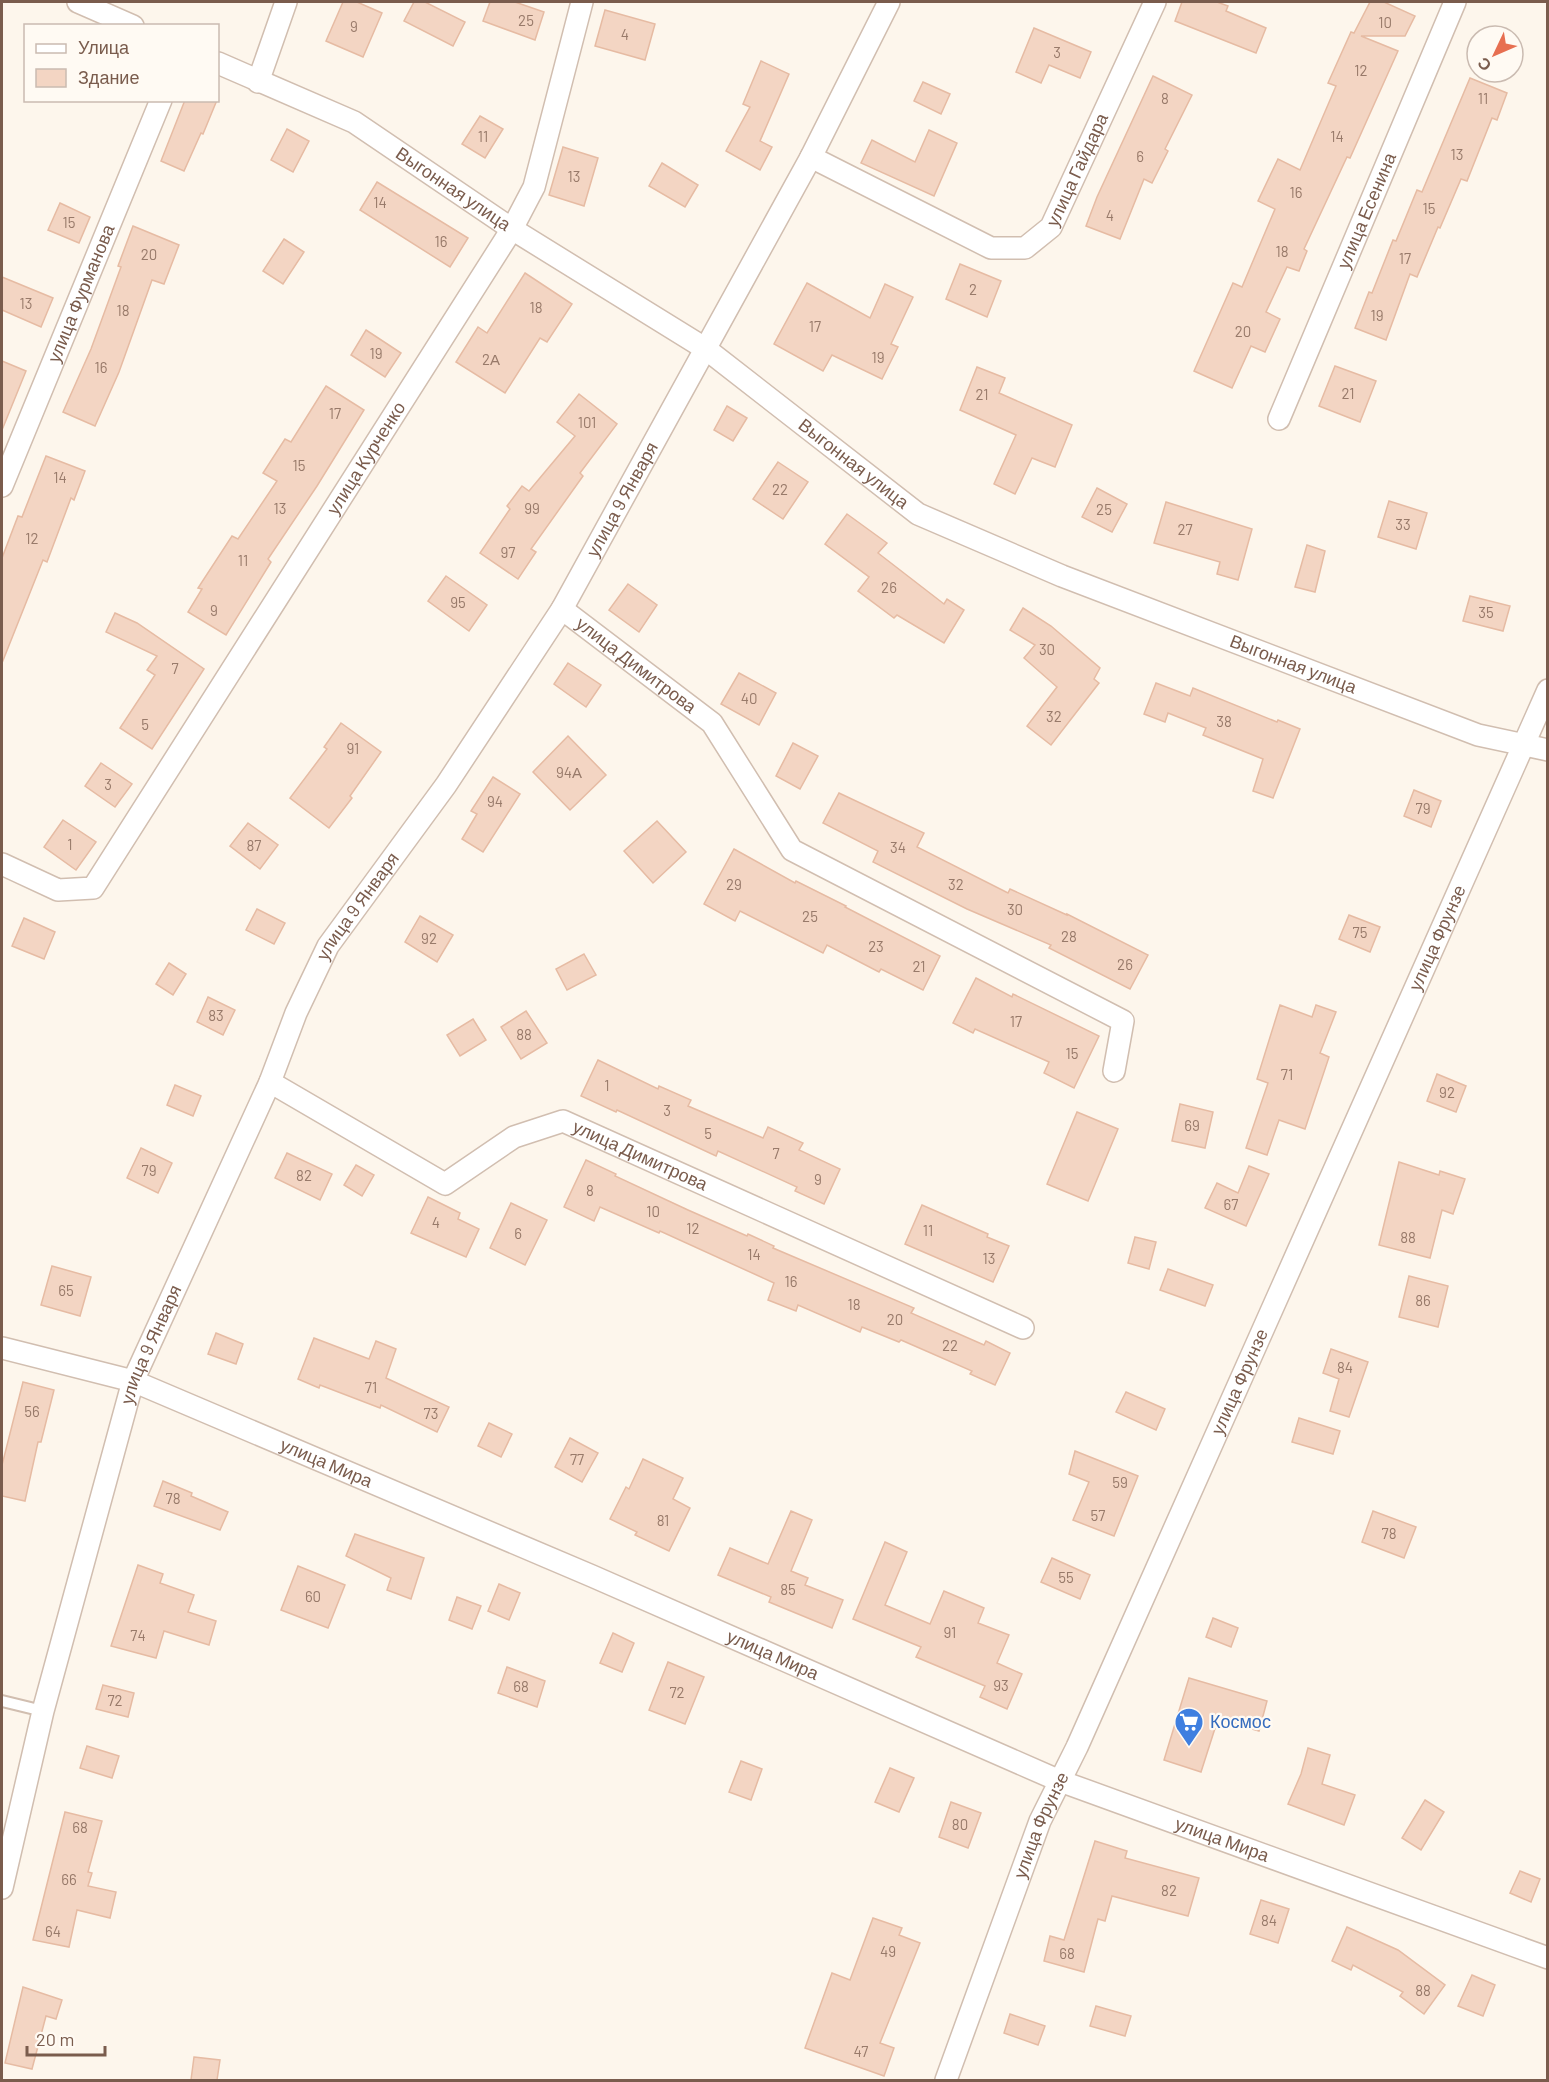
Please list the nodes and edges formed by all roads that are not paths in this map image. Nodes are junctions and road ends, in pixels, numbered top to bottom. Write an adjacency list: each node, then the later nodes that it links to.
1 (78, 2): 7 (street)
2 (286, 2): 9 (street)
3 (582, 2): 12 (street, улица Курченко)
4 (890, 2): 11 (street, улица 9 Января)
5 (1155, 2): 11 (street, улица Гайдара)
6 (1455, 2): 14 (street, улица Есенина)
7 (128, 24)
8 (219, 63): 9 (street, Выгонная улица)
9 (258, 82): 12 (street, Выгонная улица)
10 (160, 102): 15 (street, улица Фурманова)
11 (811, 157): 13 (street, улица 9 Января)
12 (512, 229): 13 (street, Выгонная улица); 20 (street, улица Курченко)
13 (706, 349): 16 (street, улица 9 Января); 18 (street, Выгонная улица)
14 (1279, 419)
15 (2, 486)
16 (562, 609): 21 (street, улица Димитрова); 22 (street, улица 9 Января)
17 (1548, 690): 18 (street, улица Фрунзе)
18 (1525, 744): 19 (street, Выгонная улица); 28 (street, улица Фрунзе)
19 (1548, 750)
20 (2, 864)
21 (1114, 1071)
22 (270, 1082): 23 (street, улица Димитрова); 25 (street, улица 9 Января)
23 (1023, 1328)
24 (2, 1348): 25 (street, улица Мира)
25 (133, 1381): 27 (street, улица 9 Января); 28 (street, улица Мира)
26 (2, 1701): 27 (lane)
27 (43, 1711): 29 (street, улица 9 Января)
28 (1060, 1781): 30 (street, улица Мира); 31 (street, улица Фрунзе)
29 (2, 1888)
30 (1548, 1958)
31 (946, 2080)

